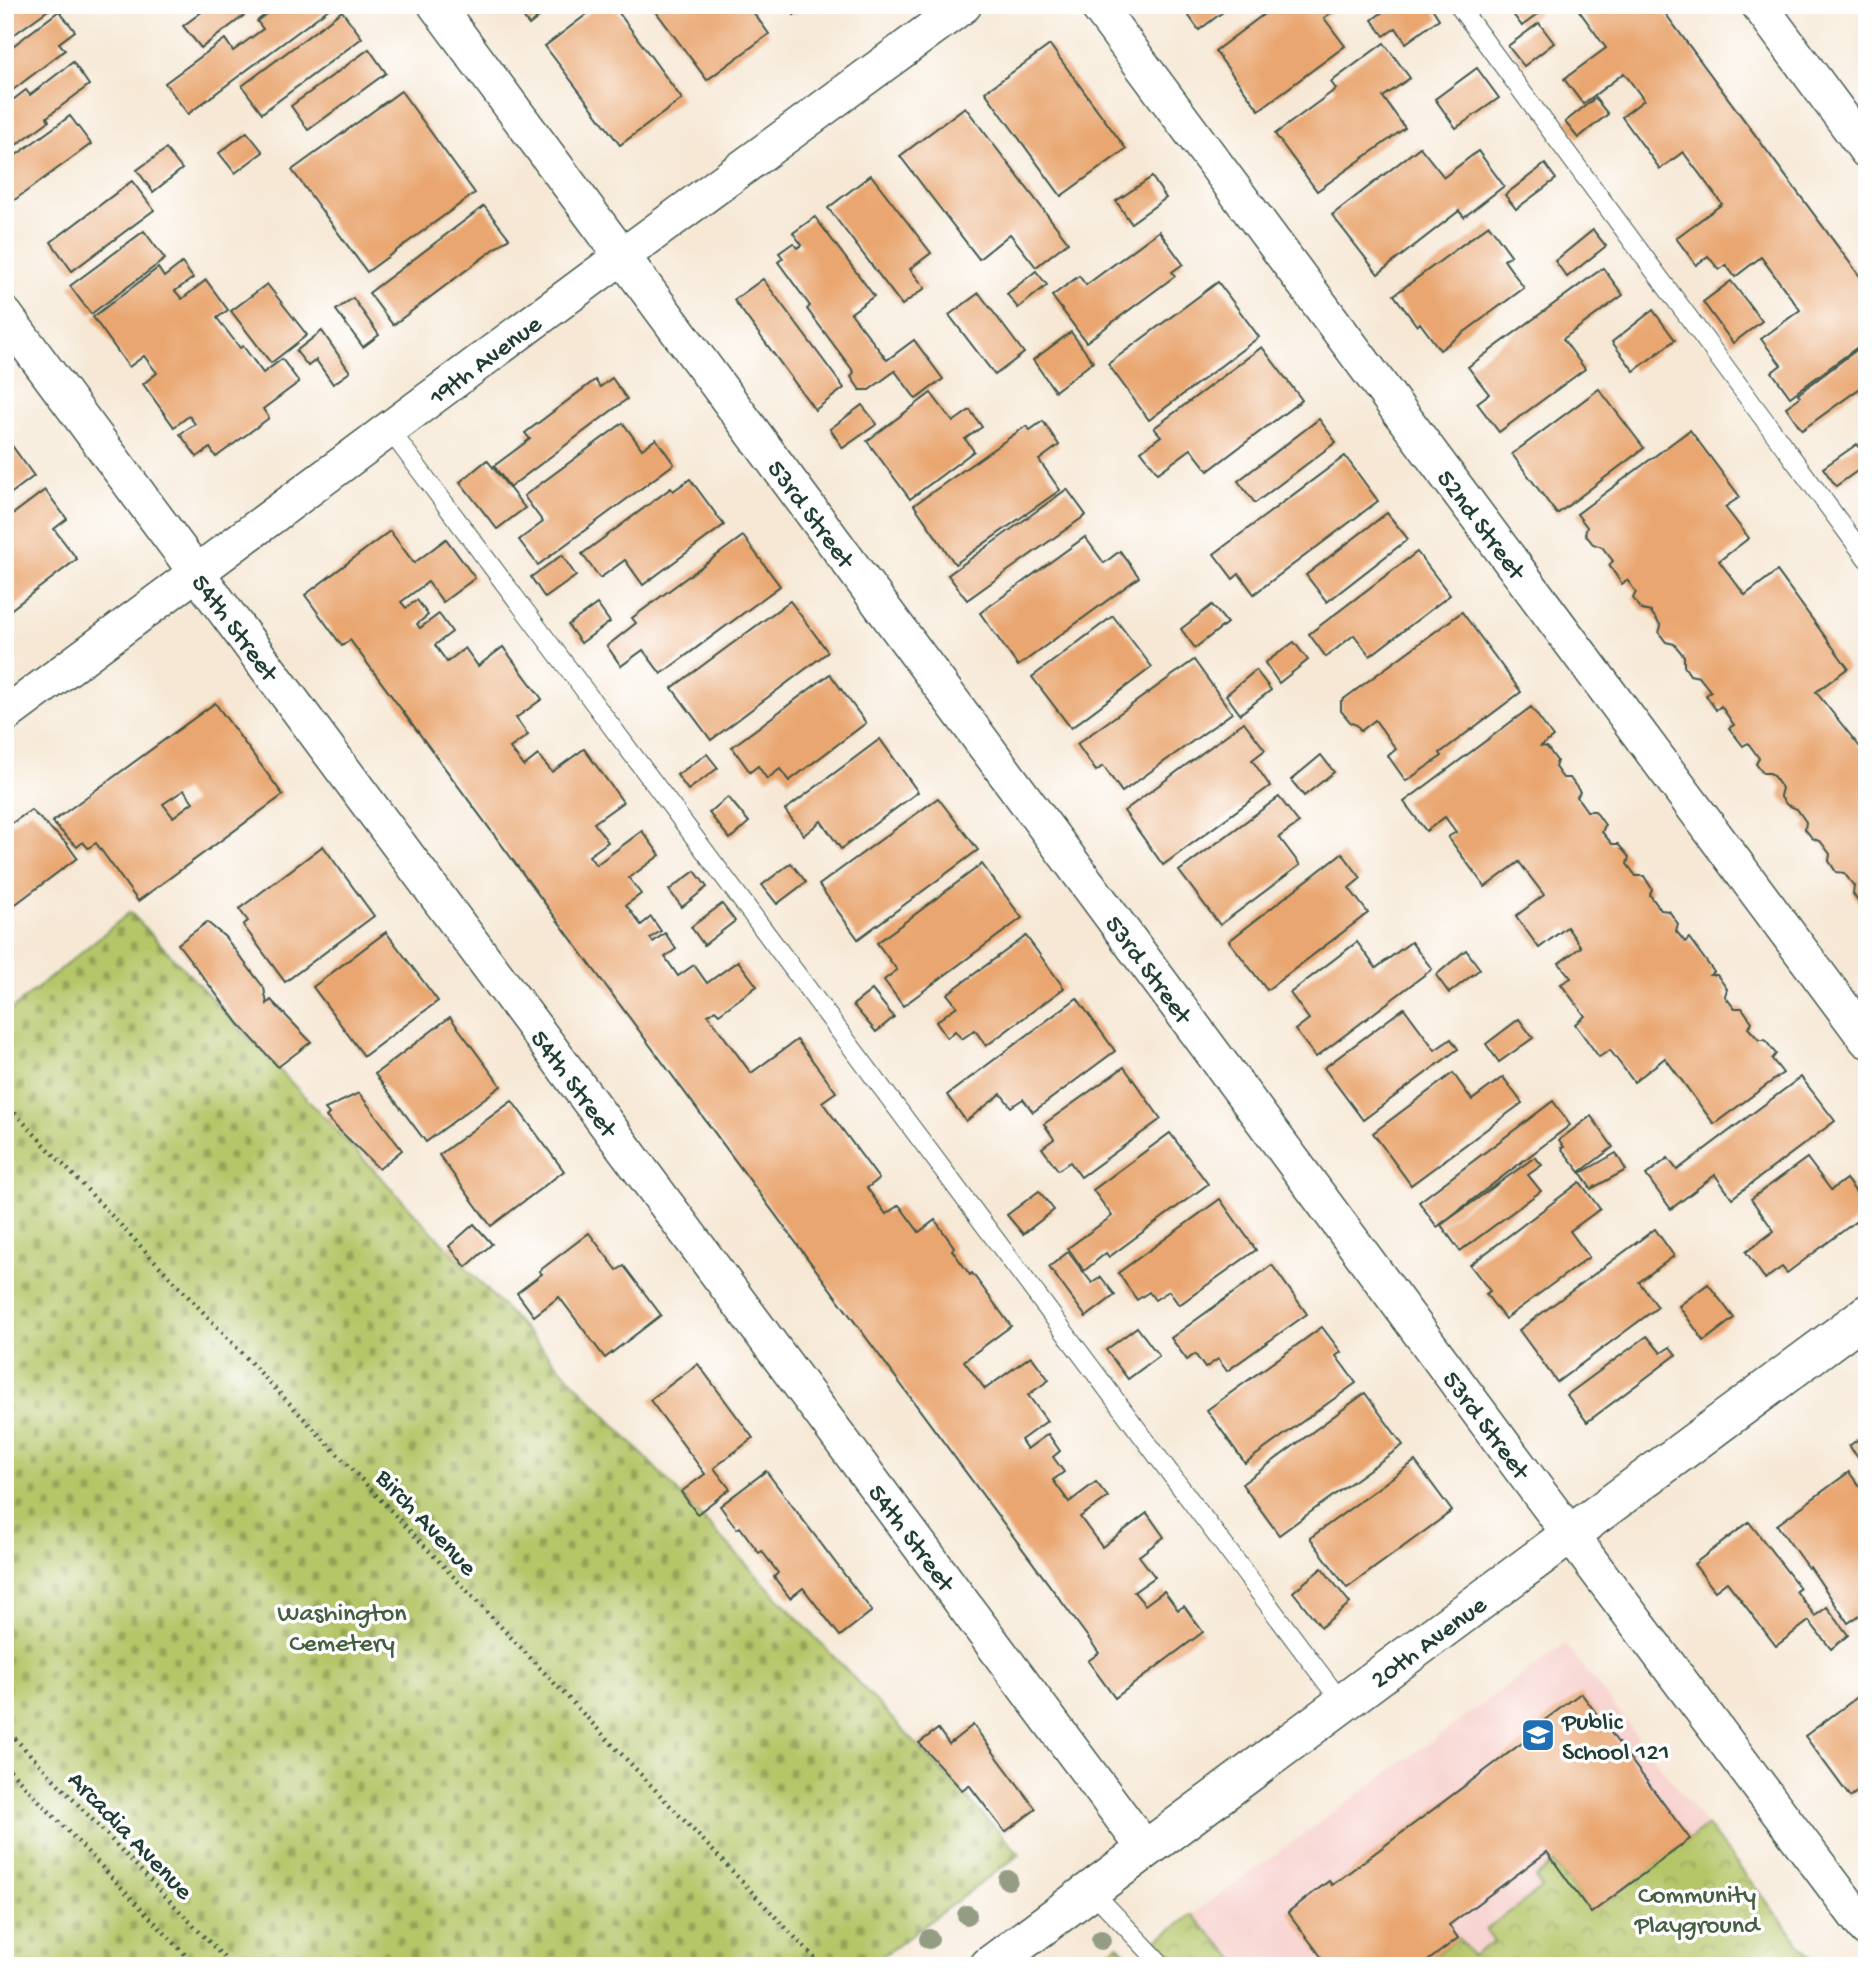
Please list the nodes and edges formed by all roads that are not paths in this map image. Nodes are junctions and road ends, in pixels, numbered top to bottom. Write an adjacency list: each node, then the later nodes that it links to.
1 (436, 5): 7 (street, 53rd Street)
2 (964, 5): 7 (street, 19th Avenue)
3 (1097, 5): 13 (street, 52nd Street)
4 (1458, 5): 10 (lane)
5 (1759, 5): 6 (street)
6 (1867, 150)
7 (621, 256): 9 (street, 19th Avenue); 15 (street, 53rd Street)
8 (5, 314): 11 (street, 54th Street)
9 (389, 429): 11 (street, 19th Avenue); 16 (lane)
10 (1867, 558)
11 (196, 572): 12 (street, 19th Avenue); 17 (street, 54th Street)
12 (5, 715)
13 (1867, 1040)
14 (1867, 1314): 15 (street, 20th Avenue)
15 (1570, 1534): 16 (street, 20th Avenue); 19 (street, 53rd Street)
16 (1342, 1703): 17 (street, 20th Avenue)
17 (1146, 1850): 18 (street, 20th Avenue)
18 (1091, 1890): 20 (street, 20th Avenue); 21 (lane)
19 (1867, 1930)
20 (989, 1966)
21 (1163, 1966)

